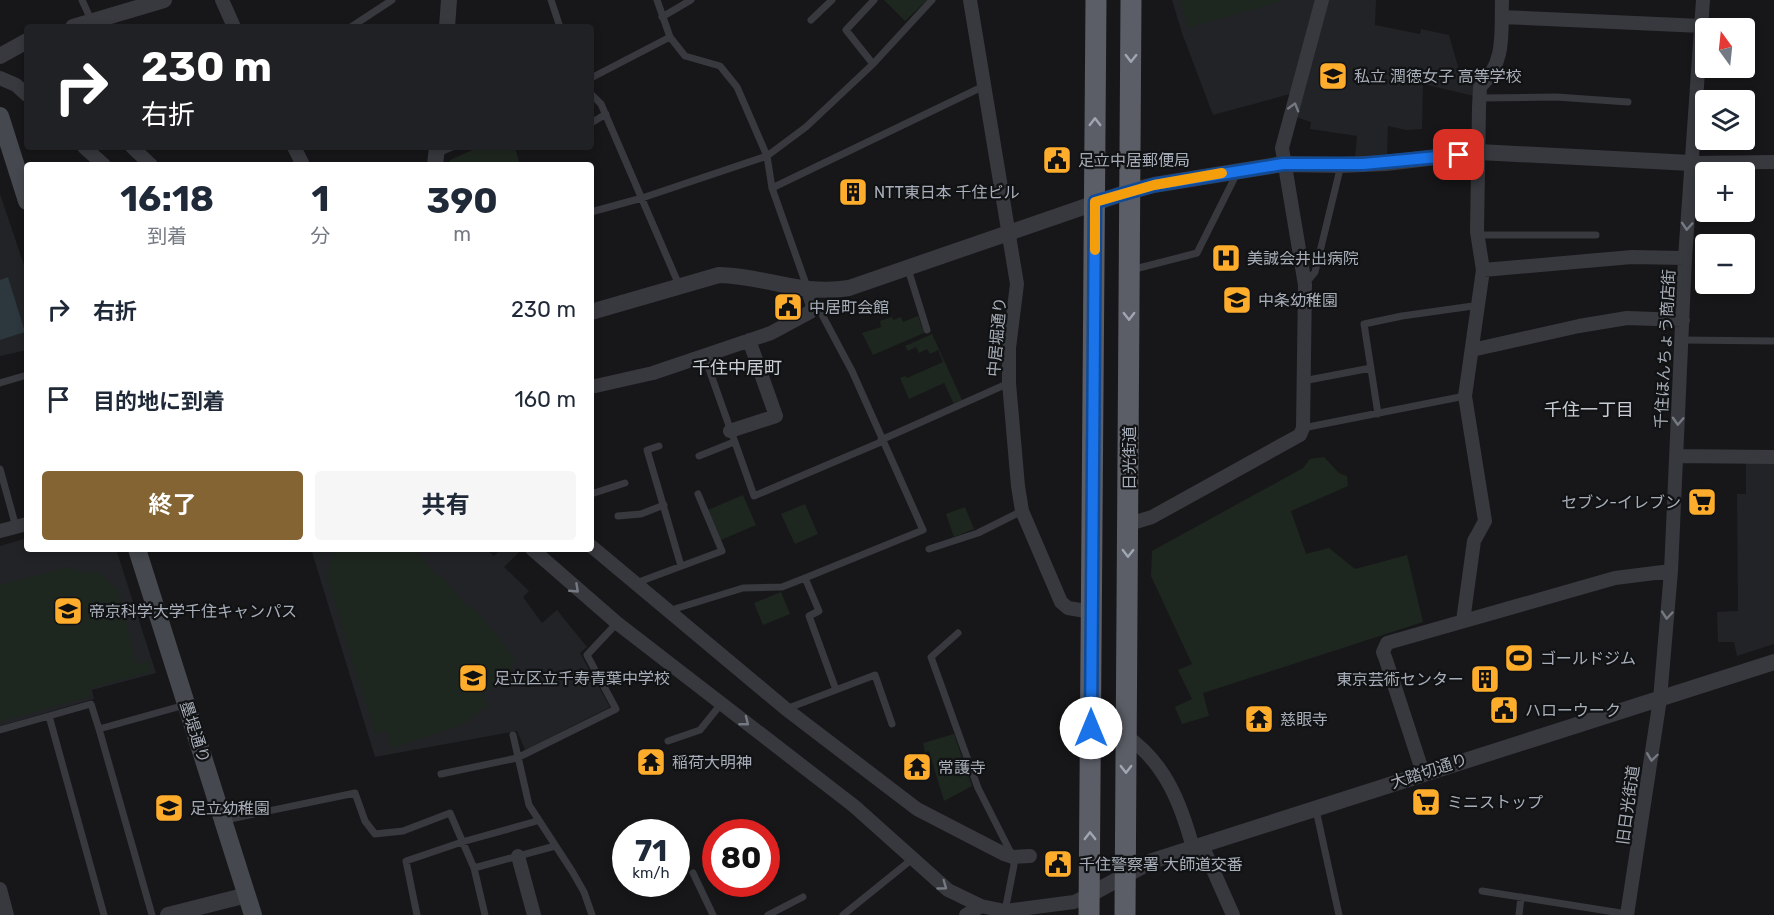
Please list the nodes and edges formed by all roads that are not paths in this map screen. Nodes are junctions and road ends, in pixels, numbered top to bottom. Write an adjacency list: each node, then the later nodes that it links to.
1 (82, 0): 22 (lane)
2 (164, 0): 22 (street)
3 (222, 0): 24 (street)
4 (392, 0): 25 (lane)
5 (449, 0): 26 (street)
6 (551, 0): 27 (lane)
7 (657, 0): 18 (lane)
8 (691, 0): 18 (lane)
9 (832, 0): 21 (lane)
10 (874, 0): 32 (lane)
11 (932, 0): 32 (lane)
12 (970, 0): 36 (street, 中居堀通り)
13 (1096, 0): 59 (highway, one-way to 13)
14 (1131, 0): 56 (highway, 日光街道, one-way to 56)
15 (1322, 0): 52 (street, one-way to 15)
16 (1502, 0): 19 (street)
17 (1703, 0): 20 (street, 千住ほんちょう商店街)
18 (662, 17): 29 (lane)
19 (1502, 17): 28 (street); 39 (street)
20 (1702, 18)
21 (812, 20)
22 (92, 22): 23 (street)
23 (84, 24)
24 (233, 24)
25 (356, 24)
26 (447, 24)
27 (559, 24)
28 (1695, 26)
29 (670, 37): 33 (lane); 47 (lane)
30 (24, 43): 31 (street)
31 (0, 56)
32 (873, 64): 47 (lane)
33 (594, 76)
34 (0, 78): 37 (street)
35 (1698, 78): 51 (street, 千住ほんちょう商店街)
36 (984, 86): 55 (lane); 61 (street, 中居堀通り)
37 (24, 93)
38 (594, 97): 41 (lane)
39 (1479, 98): 40 (lane); 46 (street)
40 (1628, 102)
41 (606, 114): 43 (lane); 58 (lane)
42 (0, 116): 57 (main road)
43 (594, 121)
44 (87, 150): 48 (street)
45 (135, 150): 49 (street)
46 (1479, 153): 51 (street); 53 (street); 62 (street)
47 (767, 156): 55 (lane); 58 (lane)
48 (101, 162)
49 (148, 162)
50 (1774, 162): 51 (street)
51 (1691, 163): 64 (street, 千住ほんちょう商店街, one-way to 64)
52 (1283, 164): 53 (street); 54 (street); 69 (street)
53 (1341, 165): 69 (lane)
54 (1238, 171): 56 (street); 67 (lane)
55 (772, 188): 70 (lane)
56 (1130, 191): 59 (street); 67 (highway, 日光街道)
57 (24, 192)
58 (642, 198): 60 (lane); 68 (lane)
59 (1095, 202): 61 (street); 114 (highway)
60 (594, 211)
61 (1007, 232): 65 (street); 84 (street, 中居堀通り)
62 (1477, 235): 63 (lane); 66 (street)
63 (1596, 235)
64 (1685, 258): 66 (street); 73 (street, 千住ほんちょう商店街)
65 (907, 266): 70 (street); 74 (lane)
66 (1483, 270): 71 (street)
67 (1129, 271): 102 (highway, 日光街道, one-way to 102)
68 (679, 285): 70 (street); 72 (street)
69 (1305, 285): 82 (street)
70 (811, 298): 75 (street); 90 (lane)
71 (1480, 305): 78 (street); 80 (lane)
72 (594, 311)
73 (1683, 320): 76 (street, 千住ほんちょう商店街); 78 (street)
74 (927, 330)
75 (749, 340): 79 (street); 89 (street)
76 (1682, 340): 77 (lane); 93 (street, 千住ほんちょう商店街, one-way to 93)
77 (1774, 341)
78 (1472, 350): 86 (street)
79 (704, 355): 85 (street); 89 (lane)
80 (1371, 368): 82 (lane); 87 (lane)
81 (24, 376): 83 (lane)
82 (1304, 381): 88 (street)
83 (0, 383)
84 (1009, 383): 90 (lane); 100 (street, 中居堀通り)
85 (594, 386)
86 (1465, 396): 87 (lane); 115 (street)
87 (1378, 414): 88 (lane)
88 (1303, 428): 102 (street)
89 (732, 436): 90 (lane); 92 (lane)
90 (881, 441): 111 (lane)
91 (659, 446): 99 (lane)
92 (699, 456)
93 (1677, 456): 94 (street); 110 (street, 千住ほんちょう商店街)
94 (1774, 457)
95 (0, 469): 103 (lane)
96 (625, 483): 97 (lane)
97 (594, 493)
98 (698, 494): 109 (lane)
99 (664, 506): 101 (lane); 109 (lane)
100 (1022, 510): 106 (lane); 114 (street, 中居堀通り)
101 (618, 516)
102 (1129, 524): 129 (highway, 日光街道, one-way to 129)
103 (21, 525): 104 (street)
104 (0, 531)
105 (594, 548): 112 (street)
106 (929, 549)
107 (138, 552): 122 (main road, 墨堤通り)
108 (535, 552): 116 (street, one-way to 116)
109 (681, 566): 112 (lane)
110 (1671, 571): 115 (street); 120 (street, 千住ほんちょう商店街, one-way to 120)
111 (805, 578): 113 (lane); 119 (lane)
112 (636, 583): 113 (street)
113 (668, 611): 123 (street)
114 (1092, 612): 152 (highway, one-way to 114)
115 (1463, 621): 132 (street)
116 (616, 623): 121 (street); 131 (lane)
117 (958, 633): 142 (lane)
118 (1774, 662): 120 (street, 大踏切通り)
119 (836, 690): 123 (lane); 125 (lane)
120 (1660, 699): 132 (street, 大踏切通り); 172 (street, 旧日光街道, one-way to 172)
121 (722, 704): 130 (lane); 143 (street, one-way to 143)
122 (186, 705): 126 (lane); 135 (main road, 墨堤通り)
123 (786, 709): 142 (street)
124 (49, 716): 126 (lane); 127 (lane); 156 (lane)
125 (892, 724)
126 (99, 729): 157 (lane)
127 (0, 730)
128 (513, 735): 131 (lane)
129 (1126, 736): 139 (street); 146 (highway, 日光街道, one-way to 146)
130 (668, 741)
131 (517, 758): 133 (lane); 136 (lane)
132 (1423, 773): 134 (street, 大踏切通り)
133 (441, 774)
134 (1315, 808): 139 (street, 大踏切通り); 170 (lane)
135 (223, 820): 137 (lane); 149 (main road, 墨堤通り)
136 (537, 821): 137 (lane); 138 (lane)
137 (462, 842): 144 (lane); 160 (lane)
138 (555, 846): 140 (lane); 163 (lane)
139 (1198, 846): 146 (street, 大踏切通り); 169 (street)
140 (518, 856): 144 (lane); 162 (street)
141 (1030, 856): 142 (street)
142 (1013, 857): 154 (lane)
143 (910, 860): 153 (street, one-way to 153); 166 (lane)
144 (474, 868): 161 (lane)
145 (693, 873): 164 (lane)
146 (1126, 873): 152 (street, 大踏切通り); 168 (highway, 日光街道)
147 (0, 889): 155 (street)
148 (1482, 891): 151 (lane)
149 (246, 895): 158 (street); 159 (main road, 墨堤通り)
150 (803, 897): 165 (lane)
151 (1521, 897): 171 (lane); 172 (lane)
152 (1089, 905): 154 (street)
153 (981, 906): 154 (street); 167 (street)
154 (1005, 911)
155 (6, 915)
156 (104, 915)
157 (152, 915)
158 (168, 915)
159 (253, 915)
160 (417, 915)
161 (485, 915)
162 (534, 915)
163 (592, 915)
164 (713, 915)
165 (768, 915)
166 (843, 915)
167 (966, 915)
168 (1125, 915)
169 (1233, 915)
170 (1339, 915)
171 (1519, 915)
172 (1627, 915)

